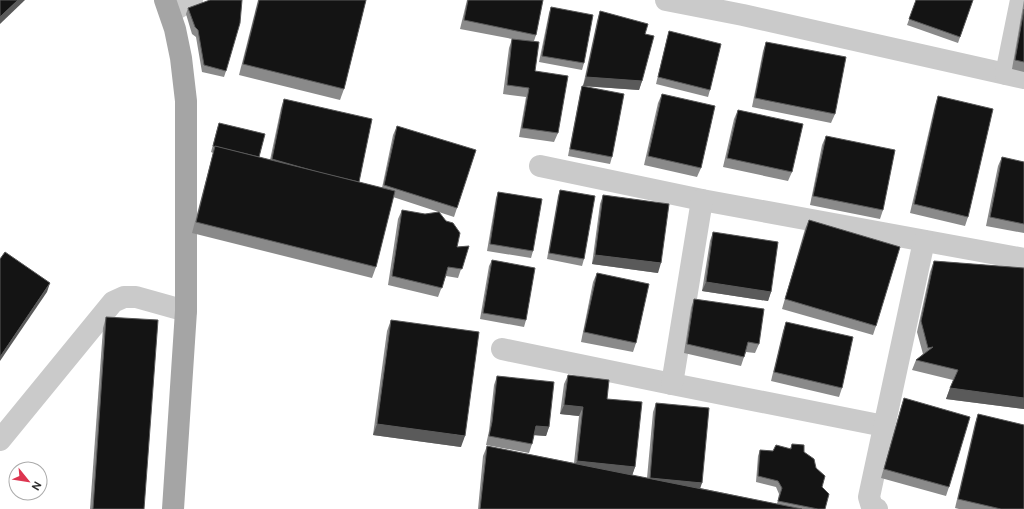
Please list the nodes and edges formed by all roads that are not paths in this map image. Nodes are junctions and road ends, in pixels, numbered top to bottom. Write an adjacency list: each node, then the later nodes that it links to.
1 (192, 0): 4 (street)
2 (666, 0): 5 (street)
3 (1021, 0): 6 (street)
4 (167, 6): 11 (main road)
5 (745, 8): 6 (street)
6 (1015, 76)
7 (540, 166): 8 (street)
8 (702, 200): 9 (street); 13 (street)
9 (924, 241): 10 (street); 14 (street)
10 (1024, 259)
11 (186, 311): 15 (street); 16 (main road)
12 (502, 349): 13 (street)
13 (672, 384): 14 (street)
14 (884, 426): 17 (street)
15 (0, 440)
16 (174, 509)
17 (877, 509)

